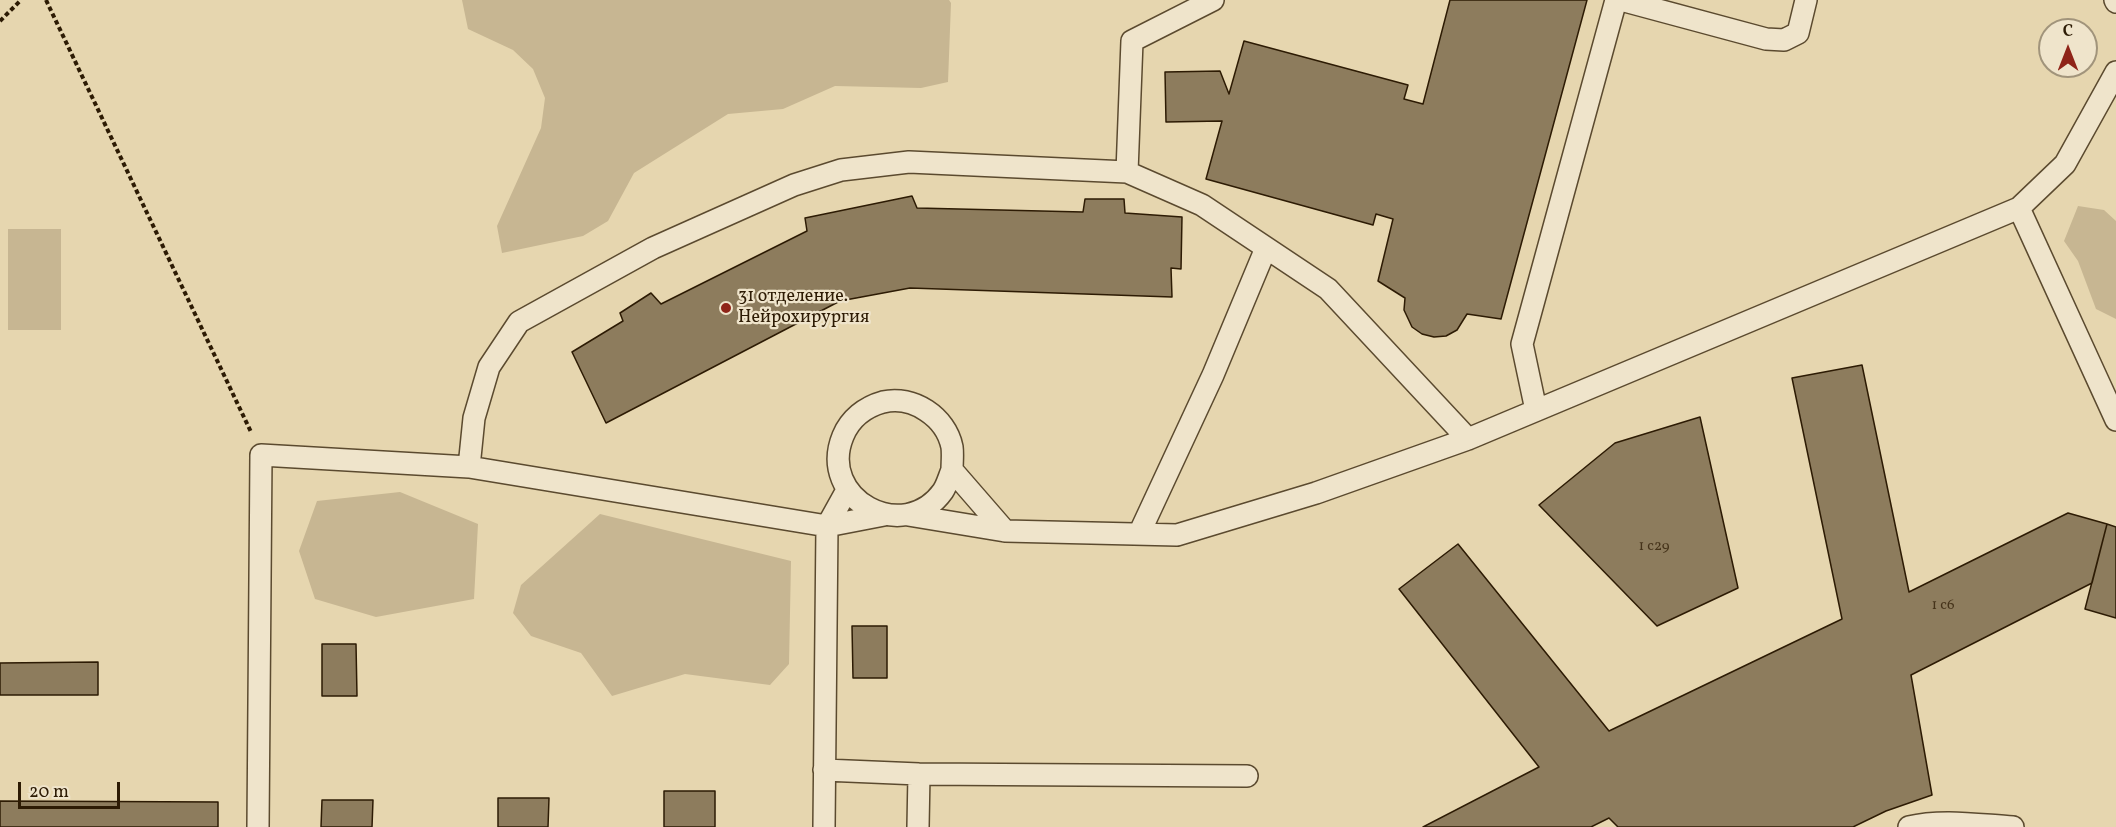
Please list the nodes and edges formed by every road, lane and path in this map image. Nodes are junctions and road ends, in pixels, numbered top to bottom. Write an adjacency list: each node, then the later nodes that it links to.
1 (21, 0): 6 (path)
2 (46, 0): 14 (path)
3 (1213, 0): 8 (lane)
4 (1618, 0): 5 (lane); 11 (lane)
5 (1806, 0)
6 (0, 21)
7 (2116, 72): 9 (lane)
8 (1127, 172): 10 (lane); 15 (lane)
9 (2019, 208): 11 (lane); 12 (lane)
10 (1266, 248): 13 (lane); 22 (lane)
11 (1536, 410): 13 (lane)
12 (2116, 420)
13 (1468, 439): 22 (lane)
14 (261, 454): 15 (lane); 26 (lane)
15 (469, 467): 20 (lane)
16 (952, 470): 17 (lane); 19 (lane); 21 (lane)
17 (847, 490): 18 (lane); 20 (lane)
18 (884, 515): 19 (lane); 20 (lane)
19 (906, 515): 21 (lane)
20 (826, 526): 23 (lane)
21 (1005, 531): 22 (lane)
22 (1138, 534)
23 (824, 770): 24 (lane); 27 (lane)
24 (919, 774): 25 (lane); 28 (lane)
25 (1247, 776)
26 (258, 827)
27 (824, 827)
28 (918, 827)
29 (1909, 827): 30 (lane)
30 (2013, 827)

